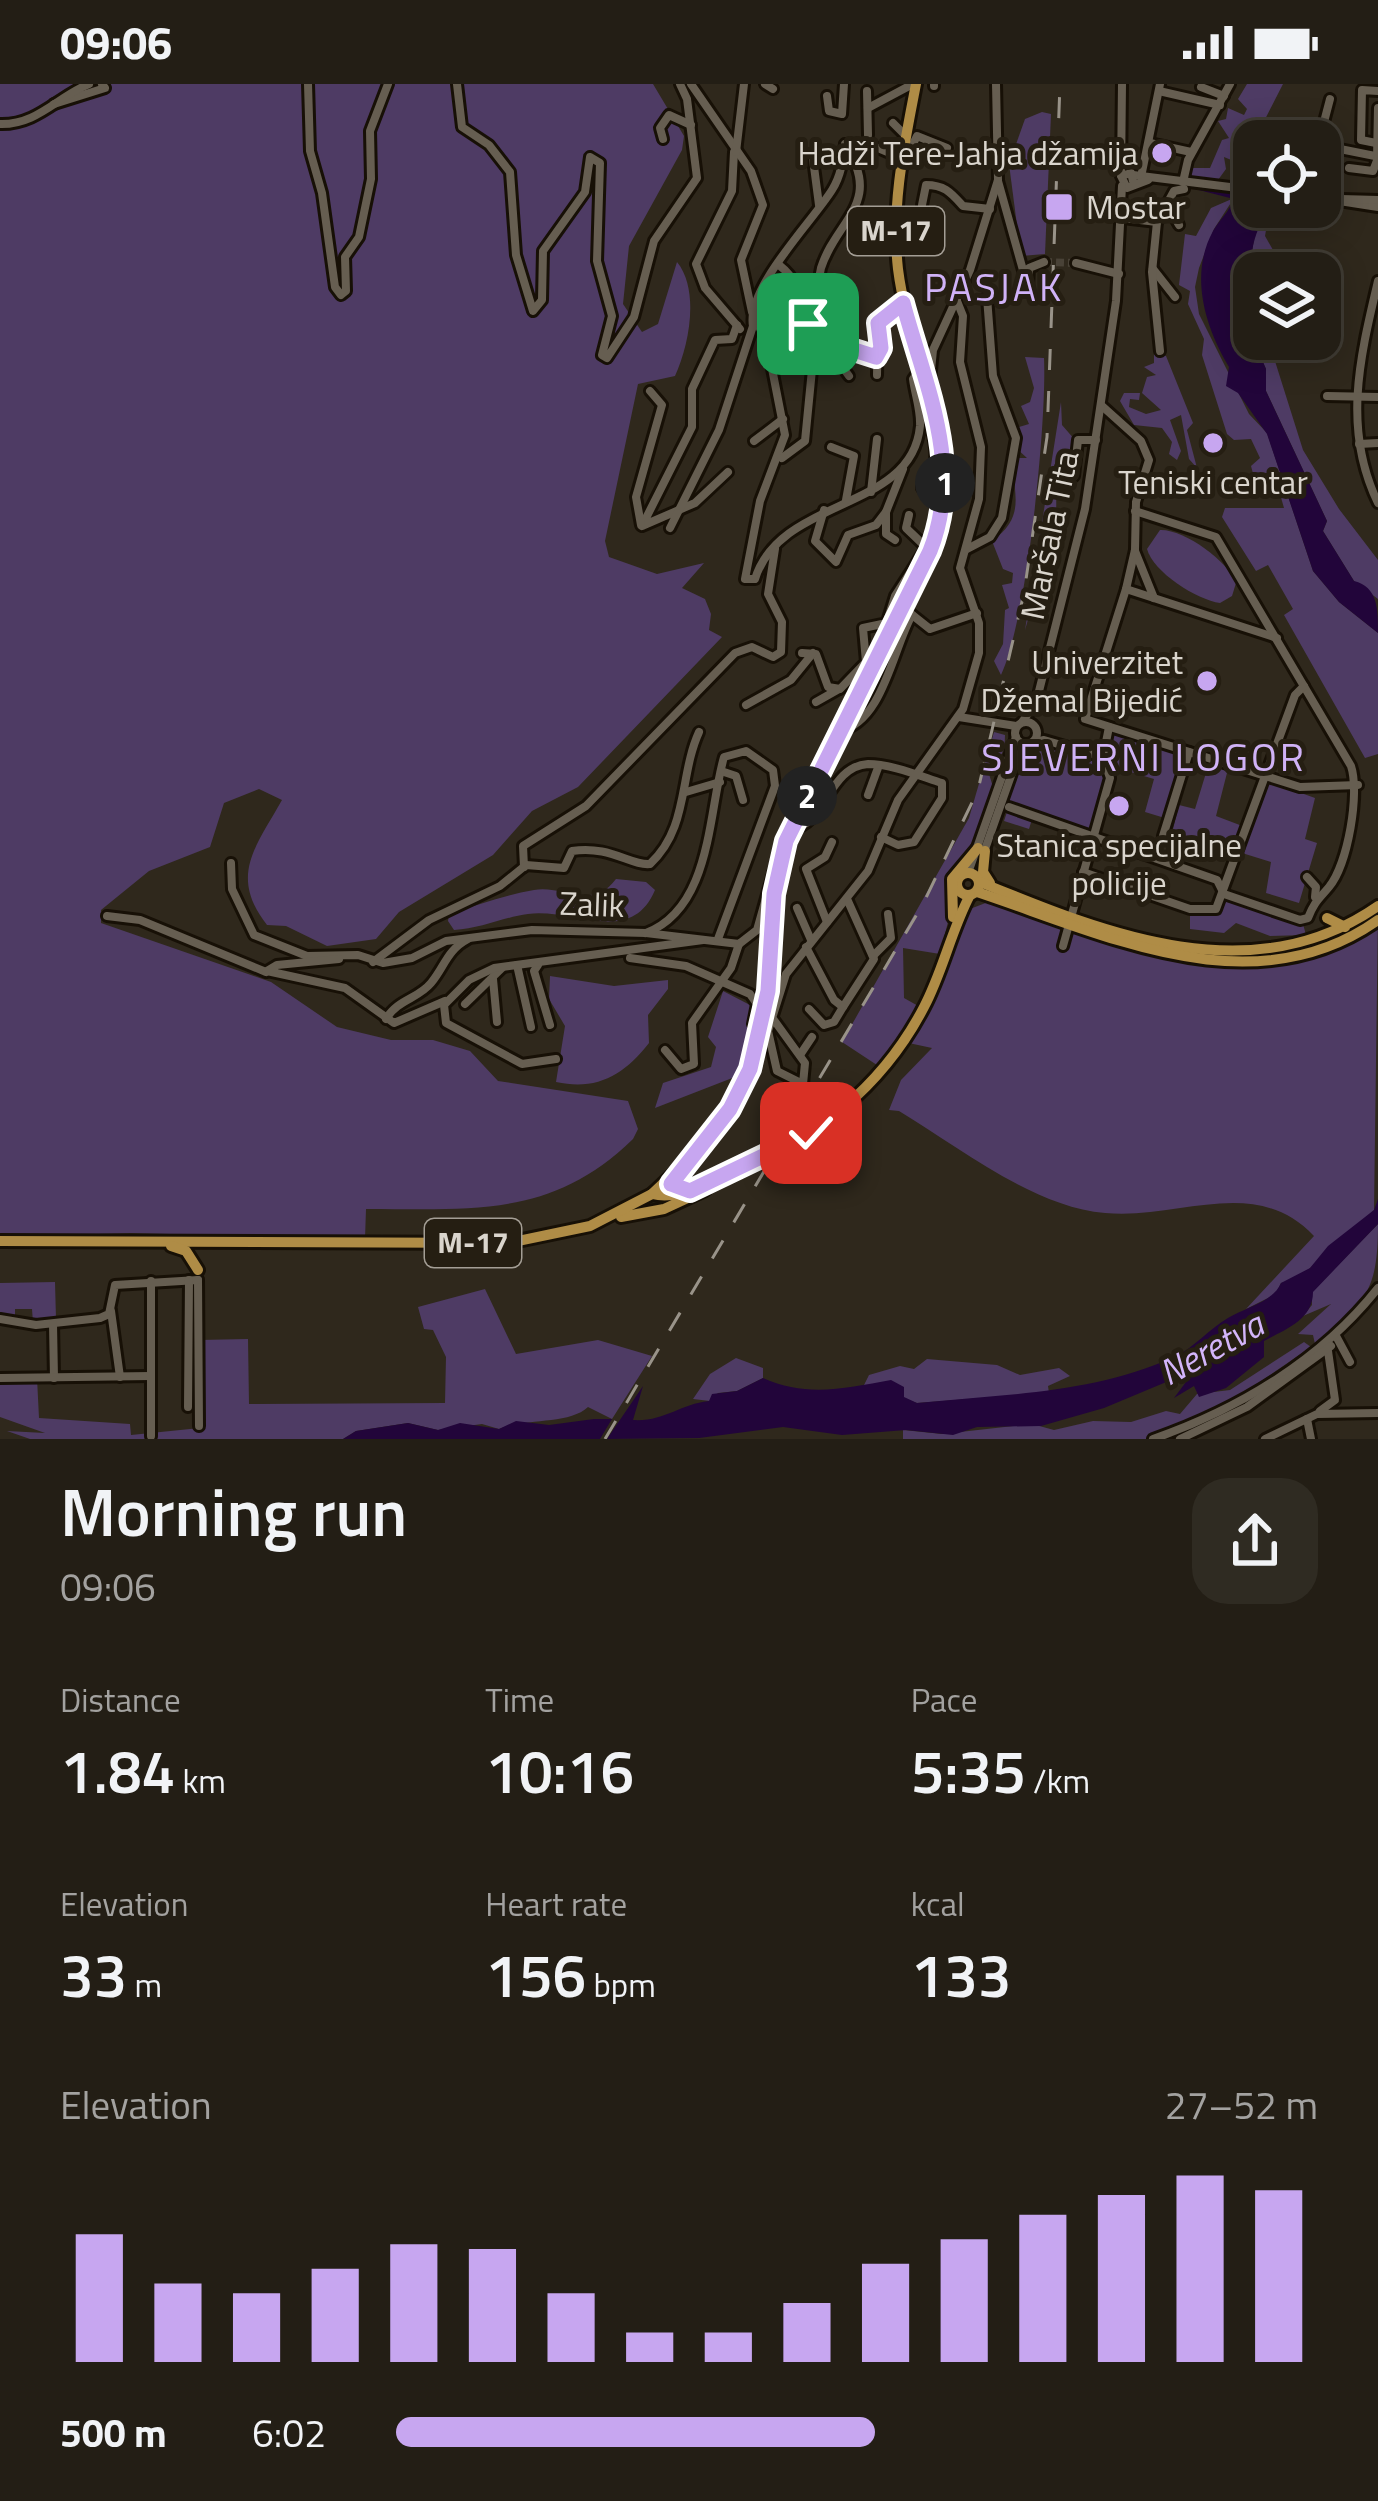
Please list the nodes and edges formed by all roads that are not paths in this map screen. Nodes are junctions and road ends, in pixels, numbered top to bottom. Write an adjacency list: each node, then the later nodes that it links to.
1 (89, 84): 21 (street)
2 (102, 84): 21 (street)
3 (308, 84): 4 (street)
4 (388, 84)
5 (458, 84): 27 (street)
6 (680, 84): 27 (street)
7 (744, 84): 37 (street)
8 (844, 84): 18 (street)
9 (996, 84): 43 (street)
10 (1122, 84): 44 (street, Maršala Tita)
11 (1230, 84): 20 (street)
12 (916, 85): 22 (street); 29 (main road, M-17)
13 (693, 87): 37 (street)
14 (1201, 87): 20 (street)
15 (1160, 88): 20 (street); 32 (street)
16 (867, 91): 22 (street)
17 (1378, 91): 33 (street)
18 (826, 96)
19 (1330, 99): 24 (street)
20 (1222, 100): 38 (street)
21 (53, 104): 26 (street)
22 (868, 108): 30 (street)
23 (1378, 108): 28 (street)
24 (1325, 120)
25 (893, 123): 29 (street)
26 (0, 124)
27 (692, 126): 31 (street)
28 (1377, 130): 33 (street)
29 (903, 134): 34 (street); 41 (main road, M-17)
30 (868, 135)
31 (662, 139)
32 (1150, 143): 38 (street); 44 (street)
33 (1376, 143): 39 (street)
34 (878, 148)
35 (947, 148): 41 (street)
36 (1341, 149): 39 (street)
37 (735, 152): 68 (street); 70 (street)
38 (1191, 152): 45 (street)
39 (1377, 158): 42 (street)
40 (813, 159): 51 (street)
41 (901, 165): 67 (main road, M-17)
42 (1349, 168)
43 (998, 180): 54 (street); 58 (street)
44 (1130, 180): 45 (street); 55 (street, Maršala Tita)
45 (1184, 186): 46 (street); 53 (street)
46 (1233, 187)
47 (1341, 199): 48 (street)
48 (1378, 203)
49 (950, 204): 52 (street)
50 (922, 205): 52 (street)
51 (819, 206): 60 (street); 69 (street)
52 (963, 206): 54 (street)
53 (1168, 206): 56 (street); 57 (street)
54 (990, 211): 64 (street)
55 (1124, 218): 56 (street); 62 (street, Maršala Tita)
56 (1156, 221): 61 (street)
57 (1180, 225)
58 (1044, 262)
59 (1076, 263): 62 (street)
60 (779, 266): 68 (street); 69 (street)
61 (1152, 268): 66 (street); 73 (street)
62 (1119, 274): 84 (street, Maršala Tita)
63 (1378, 281): 81 (street)
64 (955, 296): 78 (street); 112 (street)
65 (987, 297): 112 (street)
66 (1175, 297)
67 (903, 303): 74 (street); 78 (main road, M-17)
68 (752, 312): 71 (street); 85 (street)
69 (807, 322): 72 (street)
70 (737, 326): 71 (street); 107 (street)
71 (748, 337): 102 (street)
72 (816, 338): 75 (street); 92 (street)
73 (1160, 351)
74 (876, 357): 75 (street); 76 (street)
75 (836, 358): 77 (street)
76 (877, 374)
77 (849, 376)
78 (921, 379): 83 (street); 111 (main road, M-17)
79 (650, 391): 107 (street)
80 (1327, 397): 81 (street)
81 (1356, 397): 82 (street); 90 (street)
82 (1378, 398)
83 (919, 405): 94 (street); 98 (street)
84 (1102, 406): 87 (street, Maršala Tita); 104 (street)
85 (784, 418): 88 (street); 92 (street)
86 (877, 440): 99 (street)
87 (1096, 440): 97 (street, Maršala Tita); 128 (street, Maršala Tita)
88 (754, 441)
89 (1378, 443): 90 (street)
90 (1359, 444): 95 (street)
91 (831, 447): 100 (street)
92 (781, 458): 110 (street)
93 (1378, 460): 95 (street)
94 (904, 462): 99 (street); 105 (street)
95 (1362, 463): 101 (street)
96 (728, 472): 102 (street)
97 (1074, 476)
98 (922, 488)
99 (871, 493): 100 (street)
100 (846, 500): 103 (street)
101 (1378, 503)
102 (680, 506): 107 (street); 108 (street)
103 (825, 508): 110 (street); 114 (street)
104 (1135, 511): 113 (street); 121 (street)
105 (886, 512): 109 (street); 114 (street)
106 (909, 515): 111 (street)
107 (642, 526)
108 (670, 528)
109 (895, 540)
110 (775, 547): 157 (street)
111 (928, 549): 118 (street); 120 (main road, M-17)
112 (965, 549): 119 (street)
113 (1135, 550): 116 (street); 117 (street)
114 (836, 562): 115 (street)
115 (850, 563)
116 (1126, 589): 117 (street); 130 (street)
117 (1154, 598): 121 (street)
118 (903, 608): 119 (street); 120 (street); 134 (street)
119 (977, 614): 129 (street)
120 (888, 628): 123 (street); 134 (main road, M-17)
121 (1277, 638): 124 (street)
122 (850, 662): 123 (street)
123 (851, 681): 125 (street)
124 (1304, 686): 143 (street); 144 (street)
125 (840, 688): 126 (street); 127 (street)
126 (816, 702)
127 (746, 706)
128 (1035, 707): 131 (street, Maršala Tita); 132 (street); 132 (street, Maršala Tita); 135 (street)
129 (959, 717): 132 (street); 142 (street)
130 (1109, 727): 137 (street); 139 (street)
131 (1036, 728): 132 (street); 135 (street); 136 (street)
132 (1013, 729): 136 (street); 138 (street); 138 (street)
133 (699, 732): 145 (street)
134 (837, 734): 150 (main road, M-17)
135 (1049, 741): 136 (street); 138 (street); 139 (street)
136 (1030, 743): 138 (street)
137 (1190, 752): 143 (street); 151 (street)
138 (1015, 754): 155 (street)
139 (1103, 757): 153 (street)
140 (878, 765): 142 (street); 146 (street); 150 (street)
141 (720, 776): 145 (street); 147 (street); 176 (street); 178 (street)
142 (915, 776): 152 (street); 152 (street)
143 (1265, 776): 144 (street); 163 (street)
144 (1358, 785): 165 (street)
145 (686, 792): 157 (street)
146 (868, 795)
147 (743, 800)
148 (795, 806): 158 (street)
149 (1009, 807): 153 (street)
150 (795, 829): 158 (main road); 158 (main road, M-17)
151 (1163, 836)
152 (881, 837): 164 (street)
153 (1094, 837): 159 (street); 163 (street)
154 (832, 842): 174 (street)
155 (981, 849): 161 (street); 162 (main road); 169 (main road)
156 (231, 863): 182 (street)
157 (524, 867): 186 (street)
158 (777, 870): 179 (street); 201 (main road, M-17)
159 (1083, 872): 163 (street); 172 (street)
160 (1307, 877): 165 (street)
161 (972, 885): 162 (main road); 169 (main road, M-17)
162 (996, 894): 169 (main road); 172 (main road)
163 (1224, 894): 165 (street)
164 (847, 899): 174 (street); 183 (street)
165 (1315, 899)
166 (1378, 906): 175 (main road)
167 (797, 908): 180 (street)
168 (888, 914): 183 (street)
169 (958, 915): 205 (main road, M-17)
170 (106, 916): 188 (street)
171 (1327, 918): 175 (main road)
172 (1071, 919): 173 (main road); 175 (main road); 181 (street)
173 (1378, 920)
174 (826, 922): 180 (street)
175 (1346, 927)
176 (646, 933): 177 (street, Zalik); 178 (street, Zalik)
177 (472, 938): 186 (street, Zalik); 196 (street)
178 (714, 939): 179 (street); 185 (street, Zalik)
179 (739, 944): 190 (street)
180 (808, 944): 193 (street); 195 (street)
181 (1063, 946)
182 (358, 955): 186 (street); 188 (street)
183 (874, 956): 193 (street)
184 (630, 958): 190 (street, Zalik)
185 (545, 961): 187 (street, Zalik); 198 (street, Zalik)
186 (374, 962)
187 (513, 965): 189 (street, Zalik); 191 (street, Zalik); 199 (street)
188 (268, 973): 196 (street)
189 (493, 977): 192 (street, Zalik); 197 (street)
190 (720, 982): 201 (street); 202 (street)
191 (447, 1000): 196 (street, Zalik); 204 (street)
192 (466, 1004)
193 (843, 1007): 194 (street)
194 (809, 1009)
195 (771, 1016): 201 (street); 203 (street)
196 (386, 1018)
197 (497, 1022)
198 (550, 1025)
199 (531, 1027)
200 (812, 1037): 203 (street)
201 (763, 1041): 203 (street); 206 (main road, M-17)
202 (665, 1050)
203 (800, 1055)
204 (556, 1059)
205 (739, 1169): 207 (main road, M-17); 209 (main road, M-17)
206 (674, 1174): 207 (main road); 208 (main road, M-17)
207 (690, 1191): 208 (main road, M-17)
208 (652, 1194): 209 (main road); 210 (main road, M-17)
209 (669, 1208): 210 (main road, M-17)
210 (612, 1218): 214 (main road, M-17)
211 (0, 1241): 212 (main road, M-17)
212 (156, 1242): 213 (main road, M-17); 215 (main road)
213 (197, 1242): 214 (main road, M-17); 215 (street)
214 (235, 1243): 215 (main road)
215 (195, 1276): 216 (street); 228 (street); 234 (street)
216 (151, 1281): 218 (street); 224 (street)
217 (1378, 1288): 221 (street)
218 (110, 1310): 220 (street); 225 (street)
219 (0, 1319): 220 (street)
220 (53, 1324): 227 (street)
221 (1337, 1338): 222 (street); 223 (street)
222 (1328, 1346): 231 (street); 236 (street); 238 (street)
223 (1351, 1362)
224 (151, 1376): 225 (street); 235 (street)
225 (120, 1377): 227 (street)
226 (0, 1378): 227 (street)
227 (54, 1378)
228 (188, 1407)
229 (1365, 1412): 230 (street); 231 (street); 233 (street)
230 (1378, 1413)
231 (1317, 1414): 232 (street)
232 (1307, 1419): 239 (street); 240 (street)
233 (1363, 1425)
234 (199, 1426)
235 (151, 1436)
236 (1166, 1437): 237 (street)
237 (1153, 1439)
238 (1180, 1439)
239 (1265, 1439)
240 (1311, 1439)

